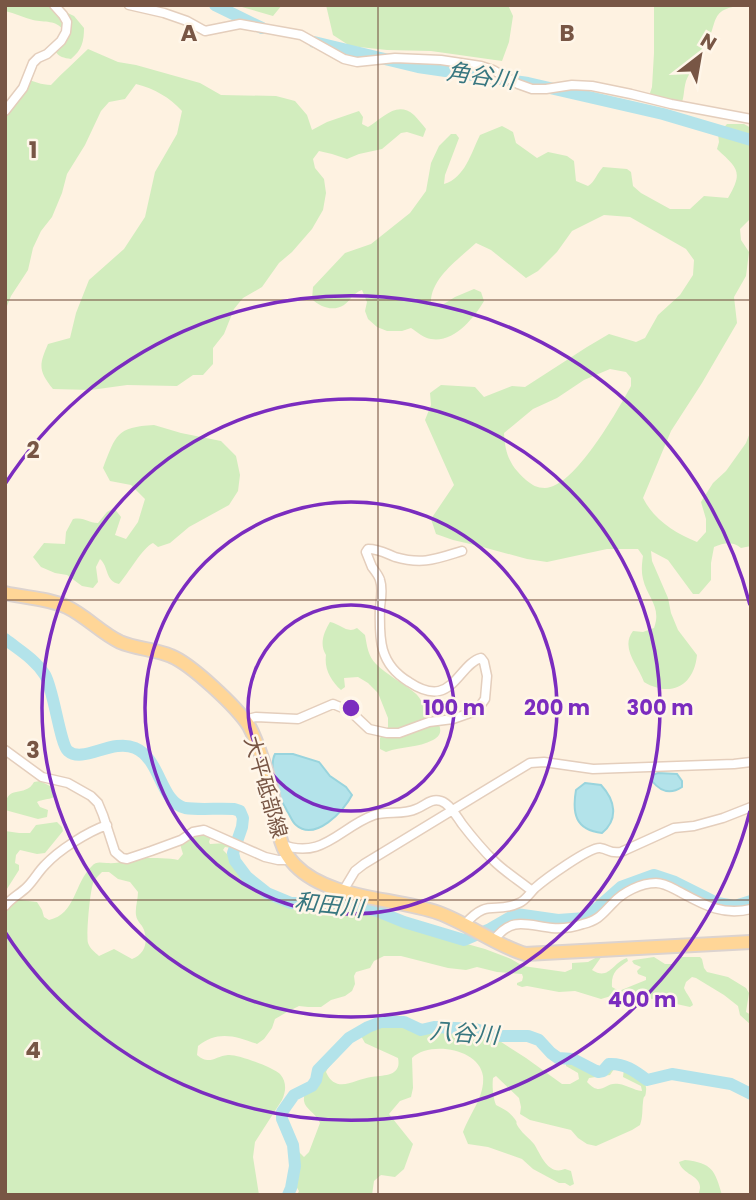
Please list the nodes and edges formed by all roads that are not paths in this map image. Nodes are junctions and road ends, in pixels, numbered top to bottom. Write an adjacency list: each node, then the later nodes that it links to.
1 (54, 5): 3 (street)
2 (130, 5): 4 (street)
3 (5, 111)
4 (751, 119)
5 (462, 551): 7 (street)
6 (5, 593): 7 (main road, 大平砥部線)
7 (244, 720): 13 (main road, 大平砥部線)
8 (5, 750): 12 (street)
9 (751, 761): 11 (street)
10 (751, 807): 16 (street)
11 (452, 811): 13 (street); 15 (street); 16 (street)
12 (107, 825): 14 (street); 17 (street)
13 (281, 844): 14 (main road, 大平砥部線)
14 (290, 860): 15 (main road, 大平砥部線)
15 (343, 891): 19 (main road, 大平砥部線)
16 (533, 891): 19 (street)
17 (5, 906)
18 (751, 909): 20 (street)
19 (465, 925): 20 (main road, 大平砥部線)
20 (494, 940): 21 (main road, 大平砥部線)
21 (751, 942)

